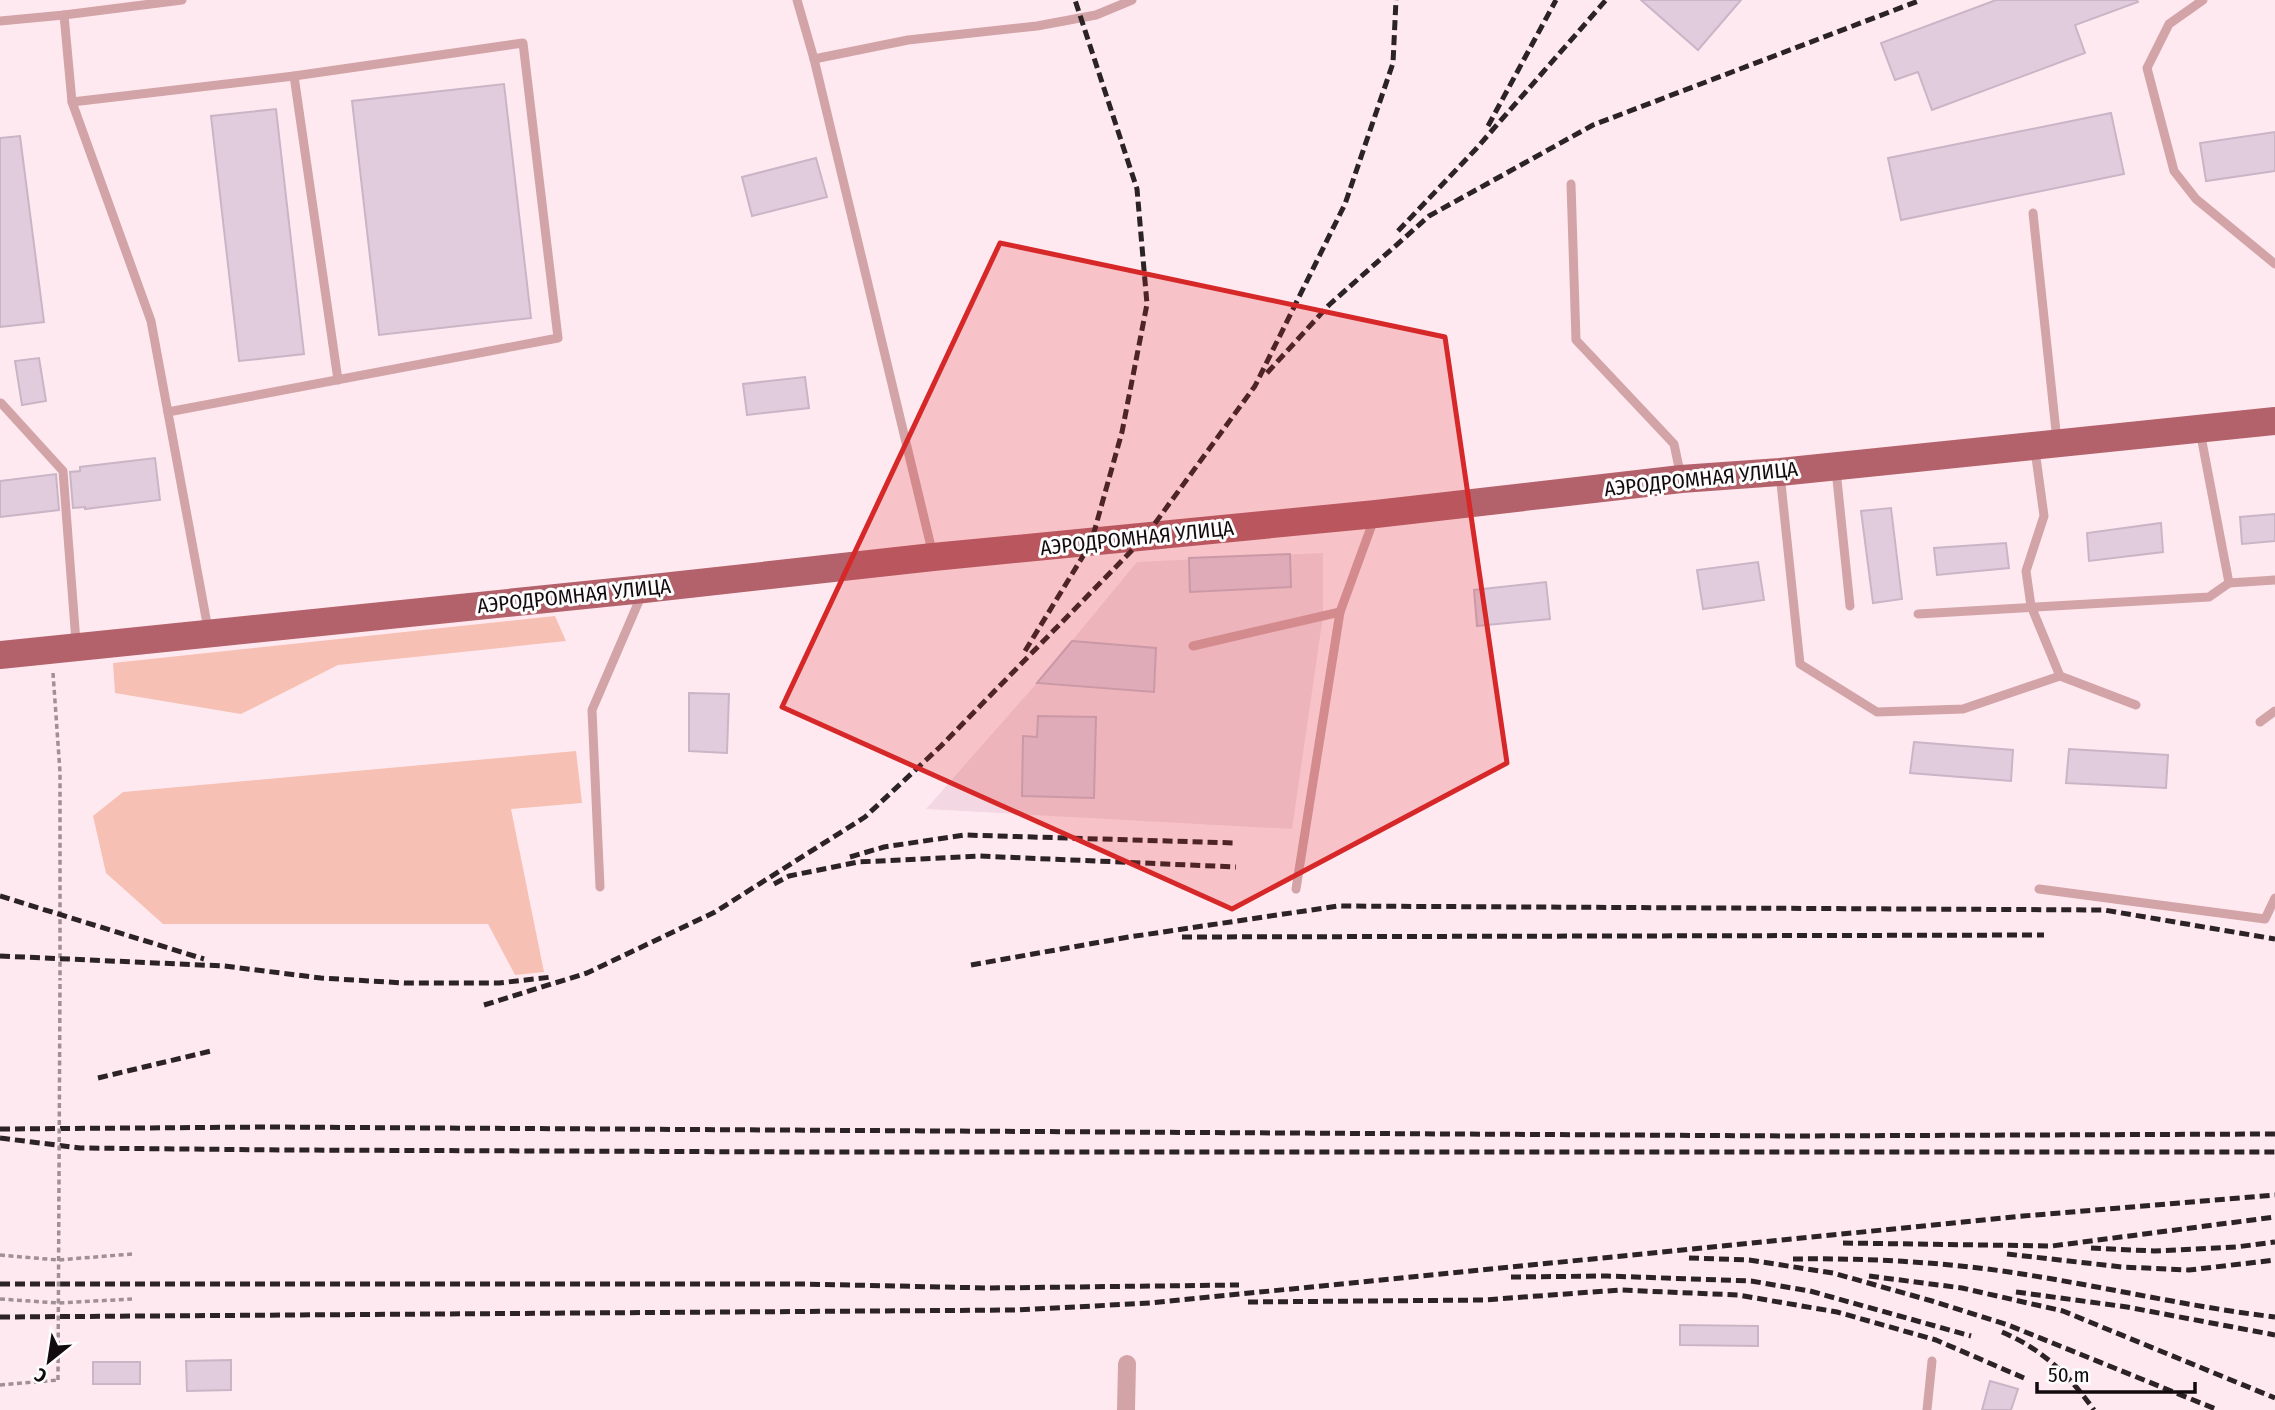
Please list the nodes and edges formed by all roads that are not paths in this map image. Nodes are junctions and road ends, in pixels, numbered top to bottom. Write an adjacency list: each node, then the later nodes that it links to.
1 (182, 0): 5 (lane)
2 (797, 0): 7 (lane)
3 (1132, 0): 7 (lane)
4 (2203, 0): 12 (lane)
5 (64, 15): 6 (lane); 9 (lane)
6 (0, 21)
7 (814, 59): 23 (lane)
8 (294, 75): 9 (lane); 13 (lane); 13 (lane)
9 (72, 102): 15 (lane)
10 (1571, 184): 21 (lane)
11 (2033, 213): 18 (lane)
12 (2275, 264)
13 (338, 380): 15 (lane)
14 (1, 403): 33 (lane)
15 (168, 412): 31 (lane)
16 (2275, 421): 17 (main road, АЭРОДРОМНАЯ УЛИЦА)
17 (2199, 430): 18 (main road, АЭРОДРОМНАЯ УЛИЦА); 25 (lane)
18 (2046, 444): 19 (main road, АЭРОДРОМНАЯ УЛИЦА); 28 (lane)
19 (1835, 465): 20 (main road, АЭРОДРОМНАЯ УЛИЦА); 27 (lane)
20 (1780, 472): 21 (main road, АЭРОДРОМНАЯ УЛИЦА); 35 (lane)
21 (1681, 479): 22 (main road, АЭРОДРОМНАЯ УЛИЦА)
22 (1376, 514): 23 (main road, АЭРОДРОМНАЯ УЛИЦА); 29 (lane)
23 (933, 557): 26 (main road, АЭРОДРОМНАЯ УЛИЦА)
24 (2275, 580): 25 (lane)
25 (2229, 583): 28 (lane)
26 (644, 589): 31 (main road, АЭРОДРОМНАЯ УЛИЦА); 39 (lane)
27 (1850, 606)
28 (2031, 606): 30 (lane); 35 (lane)
29 (1340, 612): 32 (lane); 40 (lane)
30 (1918, 614)
31 (209, 634): 33 (main road, АЭРОДРОМНАЯ УЛИЦА)
32 (1193, 646)
33 (64, 649): 34 (main road, АЭРОДРОМНАЯ УЛИЦА)
34 (0, 655)
35 (2060, 676): 36 (lane)
36 (2136, 705)
37 (2275, 711): 38 (lane)
38 (2260, 722)
39 (600, 887)
40 (1296, 889)
41 (2039, 889): 42 (lane)
42 (2275, 898)
43 (1932, 1361): 46 (lane)
44 (1127, 1364): 45 (street)
45 (1126, 1410)
46 (1927, 1410)

